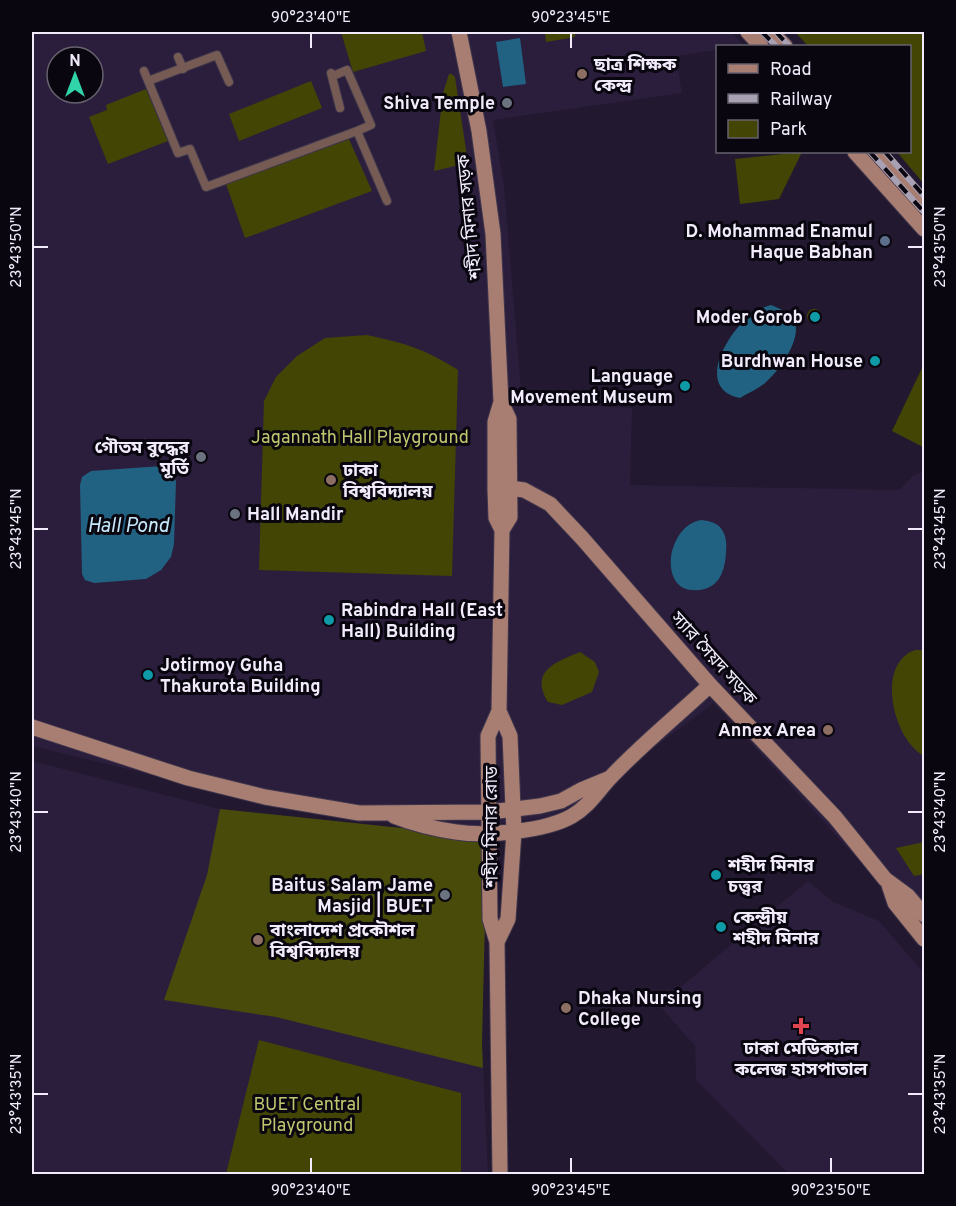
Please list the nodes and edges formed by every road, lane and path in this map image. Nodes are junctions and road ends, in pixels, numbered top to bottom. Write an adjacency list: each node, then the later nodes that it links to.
1 (459, 32): 18 (main road, শহীদ মিনার সড়ক)
2 (748, 32): 4 (main road)
3 (771, 32): 5 (main road)
4 (761, 45)
5 (783, 45)
6 (178, 57): 7 (street)
7 (183, 69): 9 (street); 10 (street)
8 (144, 71): 9 (street)
9 (148, 81): 12 (street)
10 (229, 82)
11 (340, 108): 12 (street)
12 (351, 130): 15 (street)
13 (856, 153): 17 (main road)
14 (878, 153): 16 (main road)
15 (387, 201)
16 (924, 206)
17 (924, 229)
18 (502, 488): 19 (main road, স্যার সৈয়দ সড়ক); 20 (main road, শহীদ মিনার রোড)
19 (711, 685): 23 (main road); 30 (main road, স্যার সৈয়দ সড়ক)
20 (500, 711): 24 (main road, শহীদ মিনার রোড); 25 (main road, শহীদ মিনার রোড)
21 (32, 716): 22 (main road)
22 (37, 729): 26 (main road)
23 (610, 778): 24 (main road); 27 (main road)
24 (513, 810): 25 (main road); 27 (main road, শহীদ মিনার রোড)
25 (490, 812): 26 (main road); 28 (main road, শহীদ মিনার রোড)
26 (386, 813): 28 (main road)
27 (513, 832): 28 (main road); 34 (main road, শহীদ মিনার রোড)
28 (490, 833): 34 (main road, শহীদ মিনার রোড)
29 (924, 892): 30 (main road)
30 (902, 900): 31 (main road, স্যার সৈয়দ সড়ক); 32 (main road, স্যার সৈয়দ সড়ক)
31 (923, 912): 32 (main road)
32 (908, 919): 33 (main road, স্যার সৈয়দ সড়ক)
33 (924, 939)
34 (497, 942): 35 (main road, শহীদ মিনার রোড)
35 (501, 1174)

